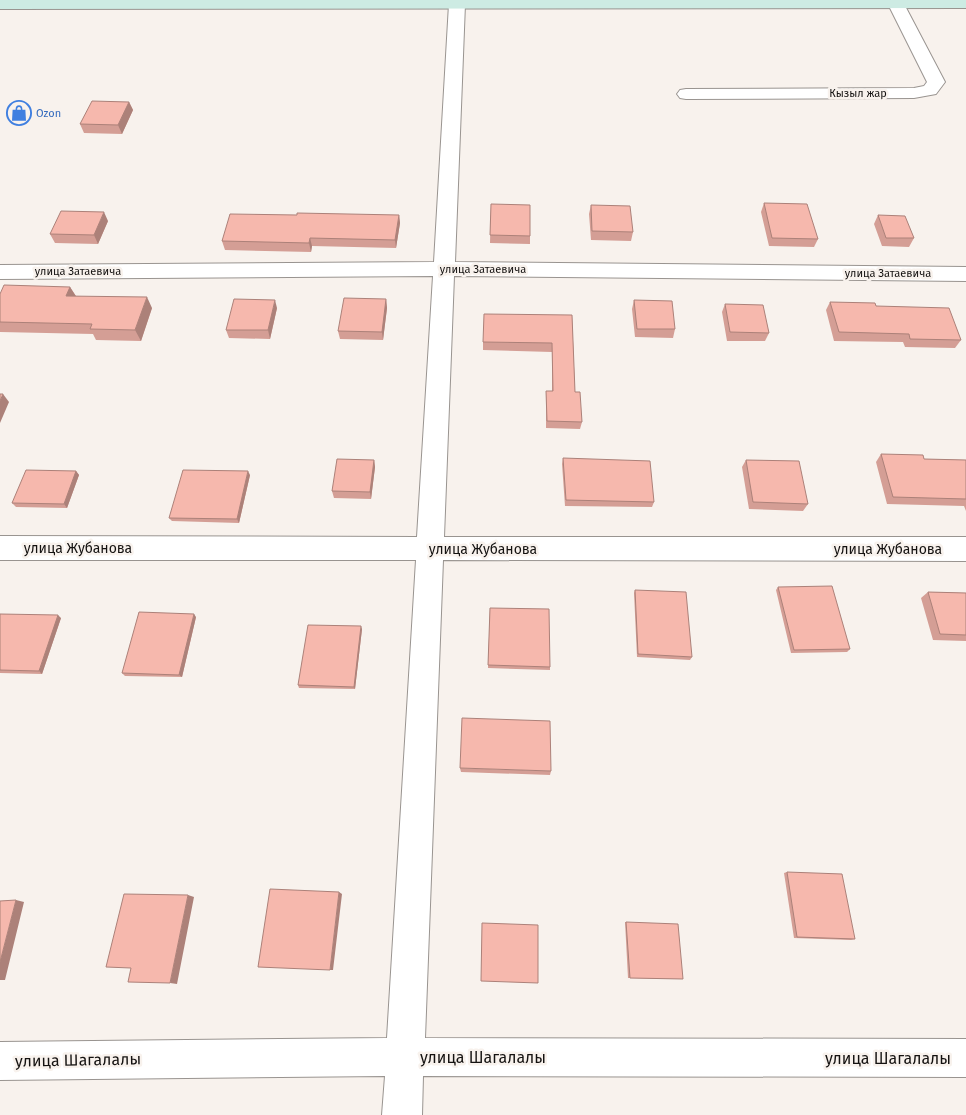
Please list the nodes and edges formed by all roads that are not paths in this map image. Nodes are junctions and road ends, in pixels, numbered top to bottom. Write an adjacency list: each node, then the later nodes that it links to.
1 (895, 2): 2 (main road); 4 (main road); 5 (street, Кызыл жар)
2 (966, 3)
3 (0, 4): 4 (main road)
4 (457, 4): 6 (street)
5 (686, 94)
6 (444, 269): 7 (street, улица Затаевича); 8 (street, улица Затаевича); 10 (street)
7 (0, 272)
8 (966, 274)
9 (0, 548): 10 (street, улица Жубанова)
10 (430, 549): 11 (street, улица Жубанова); 12 (street)
11 (966, 549)
12 (404, 1057): 13 (street, улица Шагалалы); 14 (street, улица Шагалалы); 15 (street)
13 (966, 1058)
14 (0, 1061)
15 (402, 1115)

